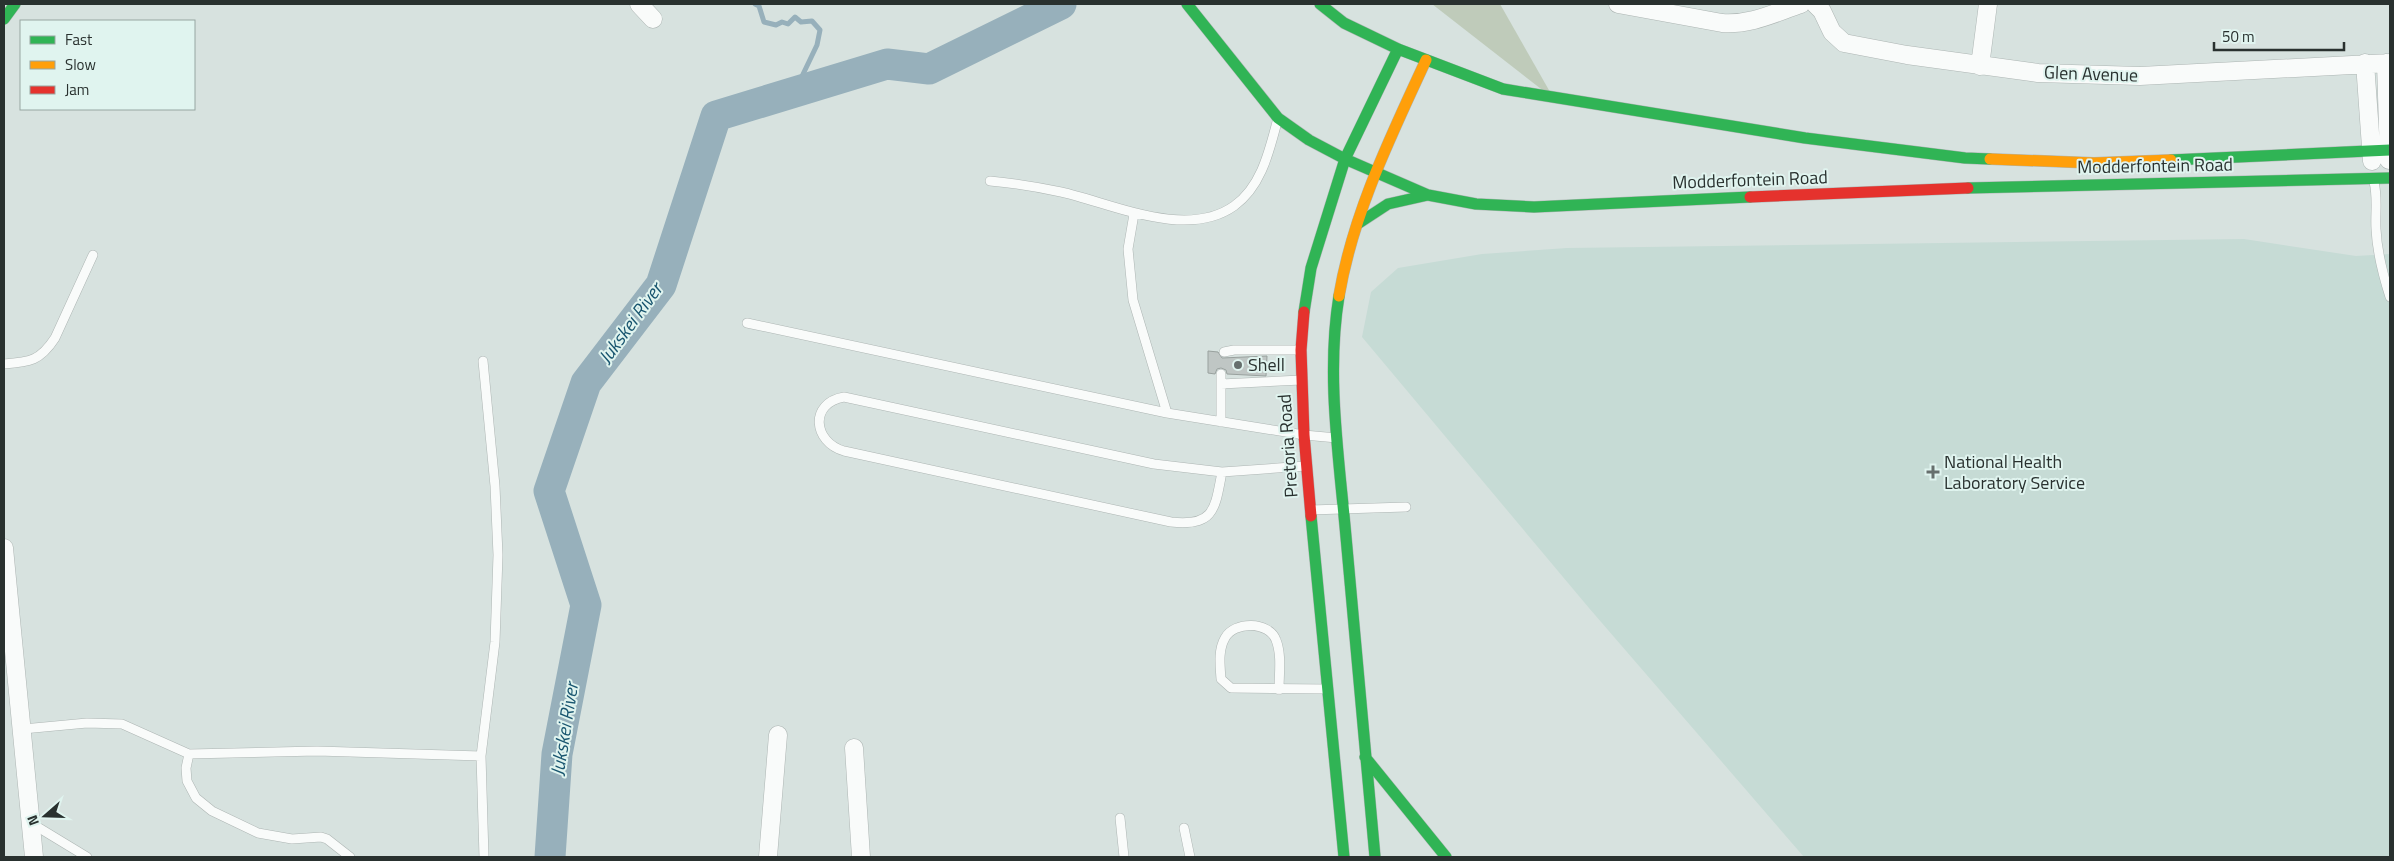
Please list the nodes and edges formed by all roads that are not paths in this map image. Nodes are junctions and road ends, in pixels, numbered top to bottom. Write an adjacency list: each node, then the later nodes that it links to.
1 (639, 4): 8 (street)
2 (1187, 4): 14 (main road, Modderfontein Road)
3 (1320, 4): 9 (main road, Modderfontein Road)
4 (1618, 4): 5 (street)
5 (1802, 4)
6 (1815, 4): 13 (street, Glen Avenue)
7 (1988, 4): 13 (street)
8 (653, 19)
9 (1398, 50): 10 (main road, Modderfontein Road); 16 (main road, Pretoria Road)
10 (1426, 60): 15 (main road, Modderfontein Road); 17 (main road)
11 (2365, 63): 12 (street, Glen Avenue); 13 (street, Glen Avenue); 15 (street)
12 (2388, 63): 15 (street)
13 (1980, 66)
14 (1278, 118): 16 (main road, Modderfontein Road); 21 (lane)
15 (2383, 151): 19 (street)
16 (1345, 159): 17 (main road, Modderfontein Road); 27 (main road, Pretoria Road)
17 (1375, 172): 20 (main road, Modderfontein Road); 22 (main road)
18 (990, 181): 21 (lane)
19 (2383, 183): 20 (main road, Modderfontein Road); 24 (lane)
20 (1428, 195): 22 (main road)
21 (1134, 214): 34 (lane)
22 (1359, 223): 37 (main road)
23 (93, 255): 30 (lane)
24 (2386, 263): 25 (lane)
25 (2390, 297)
26 (747, 323): 34 (lane)
27 (1301, 350): 28 (lane); 32 (main road, Pretoria Road)
28 (1224, 352)
29 (483, 361): 51 (lane)
30 (4, 364)
31 (1221, 374): 33 (lane)
32 (1302, 380): 33 (lane); 36 (main road, Pretoria Road)
33 (1220, 384): 35 (lane)
34 (1167, 412): 35 (lane)
35 (1221, 422): 36 (lane)
36 (1304, 435): 37 (lane); 38 (main road, Pretoria Road)
37 (1337, 438): 42 (main road)
38 (1307, 466): 39 (lane); 41 (main road, Pretoria Road)
39 (1222, 472): 39 (lane)
40 (1406, 506): 42 (lane)
41 (1310, 510): 42 (lane); 45 (main road, Pretoria Road)
42 (1344, 510): 44 (main road)
43 (4, 548): 47 (street)
44 (1351, 687): 45 (main road); 52 (main road)
45 (1328, 689): 46 (lane); 64 (main road, Pretoria Road)
46 (1279, 690): 46 (lane)
47 (23, 729): 50 (lane); 54 (street)
48 (778, 735): 60 (street)
49 (854, 748): 61 (street)
50 (189, 754): 51 (lane); 58 (lane)
51 (481, 756): 59 (lane)
52 (1365, 757): 65 (main road); 66 (main road)
53 (1120, 818): 62 (lane)
54 (31, 823): 56 (street); 57 (lane)
55 (1184, 828): 63 (lane)
56 (34, 857)
57 (87, 857)
58 (350, 857)
59 (484, 857)
60 (768, 857)
61 (861, 857)
62 (1124, 857)
63 (1190, 857)
64 (1344, 857)
65 (1375, 857)
66 (1446, 857)

